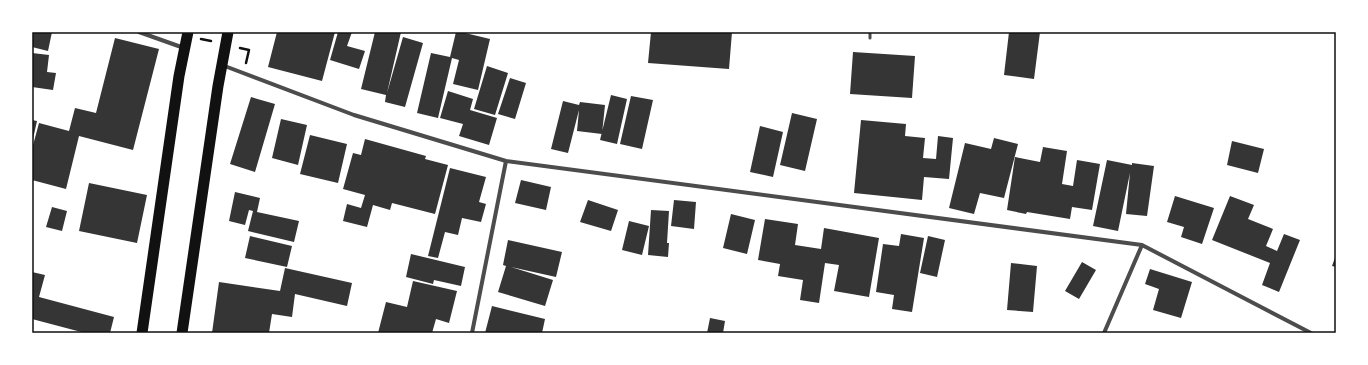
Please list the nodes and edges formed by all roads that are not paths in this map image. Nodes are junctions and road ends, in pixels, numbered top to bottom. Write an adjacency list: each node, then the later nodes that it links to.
1 (139, 32): 6 (street)
2 (188, 32): 6 (highway)
3 (228, 32): 7 (highway)
4 (870, 32): 5 (lane)
5 (870, 38)
6 (185, 48): 10 (highway)
7 (222, 65): 8 (street); 11 (highway)
8 (506, 161): 9 (street); 12 (street)
9 (1142, 245): 13 (street); 14 (street)
10 (142, 333)
11 (182, 333)
12 (472, 333)
13 (1104, 333)
14 (1311, 333)

